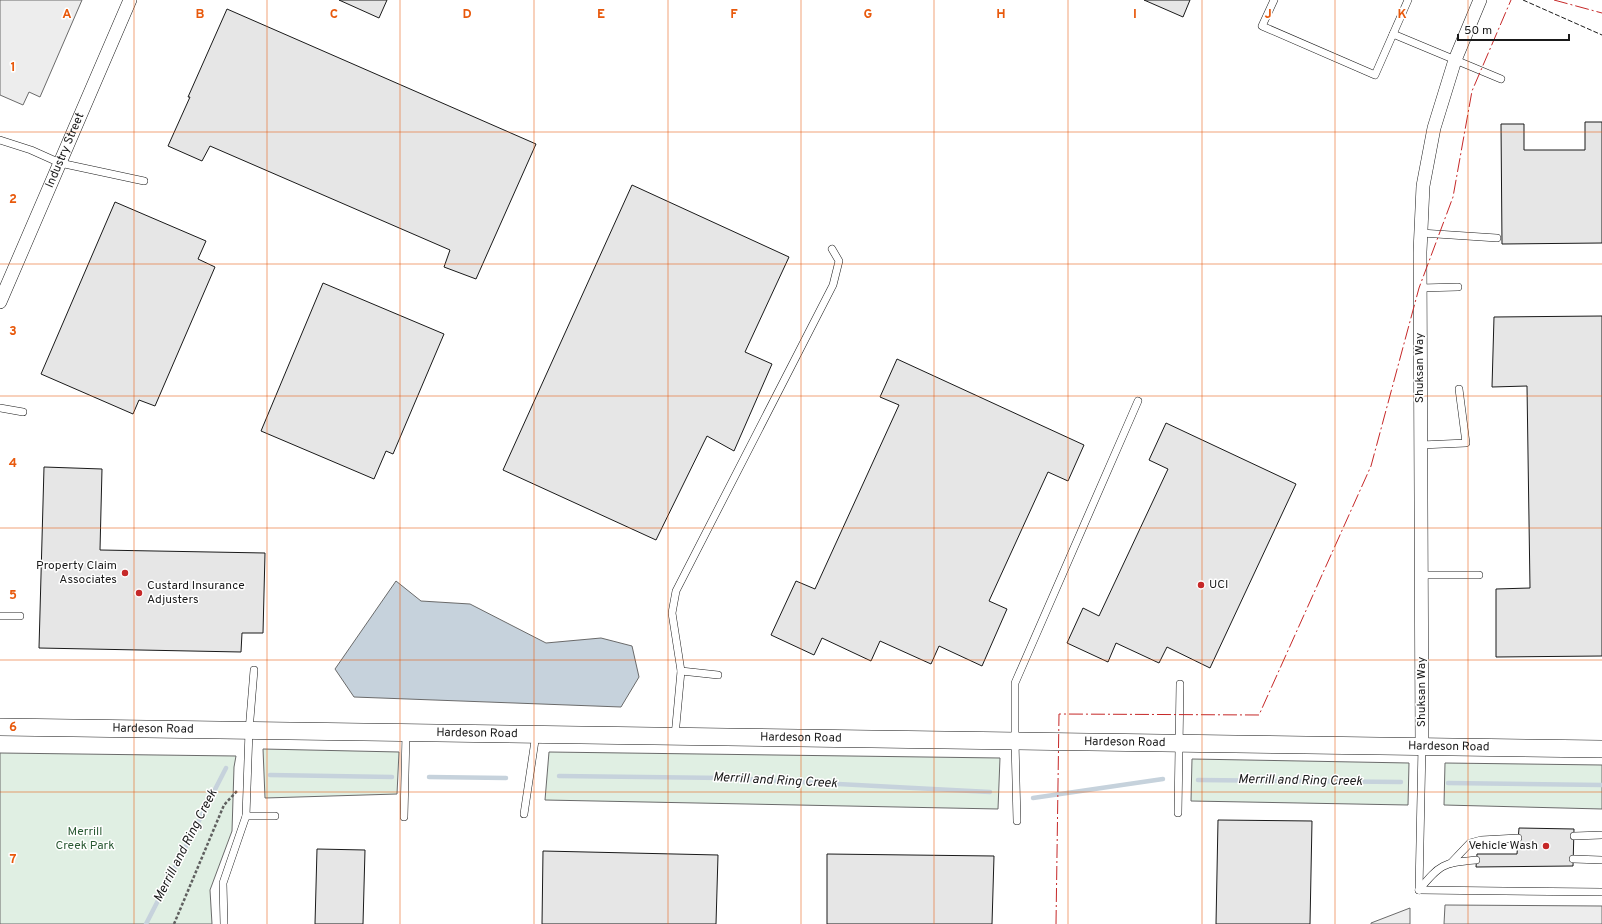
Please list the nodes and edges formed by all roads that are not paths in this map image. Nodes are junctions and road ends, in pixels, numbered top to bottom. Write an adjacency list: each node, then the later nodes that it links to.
1 (130, 0): 9 (street, Industry Street)
2 (1274, 0): 5 (lane)
3 (1408, 0): 5 (lane)
4 (1480, 0): 6 (street, Shuksan Way)
5 (1393, 34): 6 (lane)
6 (1455, 60): 7 (lane); 11 (street, Shuksan Way)
7 (1501, 79)
8 (0, 140): 9 (lane)
9 (60, 163): 10 (lane); 16 (street, Industry Street)
10 (144, 181)
11 (1421, 233): 12 (lane); 15 (street, Shuksan Way)
12 (1497, 238)
13 (832, 249): 27 (lane)
14 (1458, 287): 15 (lane)
15 (1420, 288): 21 (street, Shuksan Way)
16 (0, 302)
17 (1459, 389): 21 (lane)
18 (1138, 401): 35 (lane)
19 (0, 408): 20 (lane)
20 (23, 412)
21 (1421, 445): 22 (street, Shuksan Way)
22 (1422, 575): 23 (lane); 37 (street, Shuksan Way)
23 (1479, 575)
24 (0, 616): 25 (lane)
25 (20, 616)
26 (254, 670): 31 (lane)
27 (681, 671): 28 (lane); 34 (lane)
28 (718, 675)
29 (1180, 684): 36 (lane)
30 (0, 728): 31 (street, Hardeson Road)
31 (249, 731): 32 (street, Hardeson Road); 41 (lane)
32 (406, 733): 33 (street, Hardeson Road); 43 (lane)
33 (536, 734): 34 (street, Hardeson Road); 40 (lane)
34 (675, 736): 35 (street, Hardeson Road)
35 (1015, 740): 36 (street, Hardeson Road); 44 (lane)
36 (1179, 743): 37 (street, Hardeson Road); 39 (lane)
37 (1422, 746): 38 (street, Hardeson Road); 52 (lane)
38 (1602, 749)
39 (1178, 813)
40 (524, 814)
41 (246, 816): 42 (lane); 54 (lane)
42 (275, 816)
43 (404, 818)
44 (1017, 821)
45 (1602, 835): 46 (lane)
46 (1574, 836)
47 (1518, 838): 51 (lane)
48 (1573, 859): 50 (lane)
49 (1476, 860): 51 (lane)
50 (1602, 860)
51 (1451, 863): 52 (lane)
52 (1419, 890): 53 (lane)
53 (1602, 892)
54 (224, 924)

